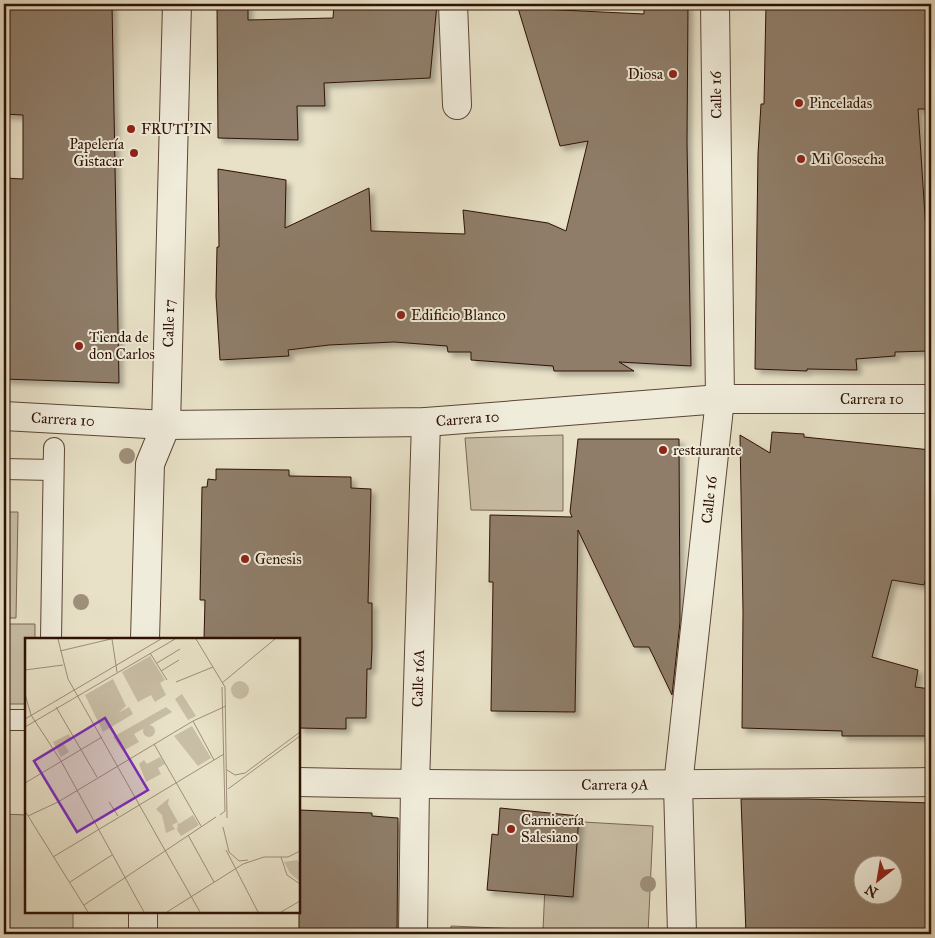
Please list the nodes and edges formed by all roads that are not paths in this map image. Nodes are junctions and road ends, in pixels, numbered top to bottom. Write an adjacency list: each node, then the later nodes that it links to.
1 (177, 4): 9 (street, Calle 17)
2 (453, 4): 4 (street)
3 (715, 4): 5 (street, Calle 16)
4 (457, 105)
5 (720, 399): 6 (street, Carrera 10); 8 (street, Carrera 10); 20 (street, Calle 16)
6 (931, 399)
7 (4, 416): 9 (street, Carrera 10)
8 (426, 422): 9 (street, Carrera 10); 19 (street, Calle 16A)
9 (166, 425): 14 (street, Calle 17)
10 (54, 448): 12 (lane)
11 (4, 469): 12 (lane)
12 (53, 470): 13 (lane)
13 (50, 638)
14 (145, 638)
15 (4, 720): 16 (lane)
16 (25, 720)
17 (300, 782): 19 (street, Carrera 9A)
18 (931, 782): 20 (street, Carrera 9A)
19 (414, 784): 20 (street, Carrera 9A); 23 (street, Calle 16A)
20 (678, 785): 24 (street, Calle 16)
21 (143, 913): 22 (street)
22 (143, 934)
23 (413, 934)
24 (682, 934)

